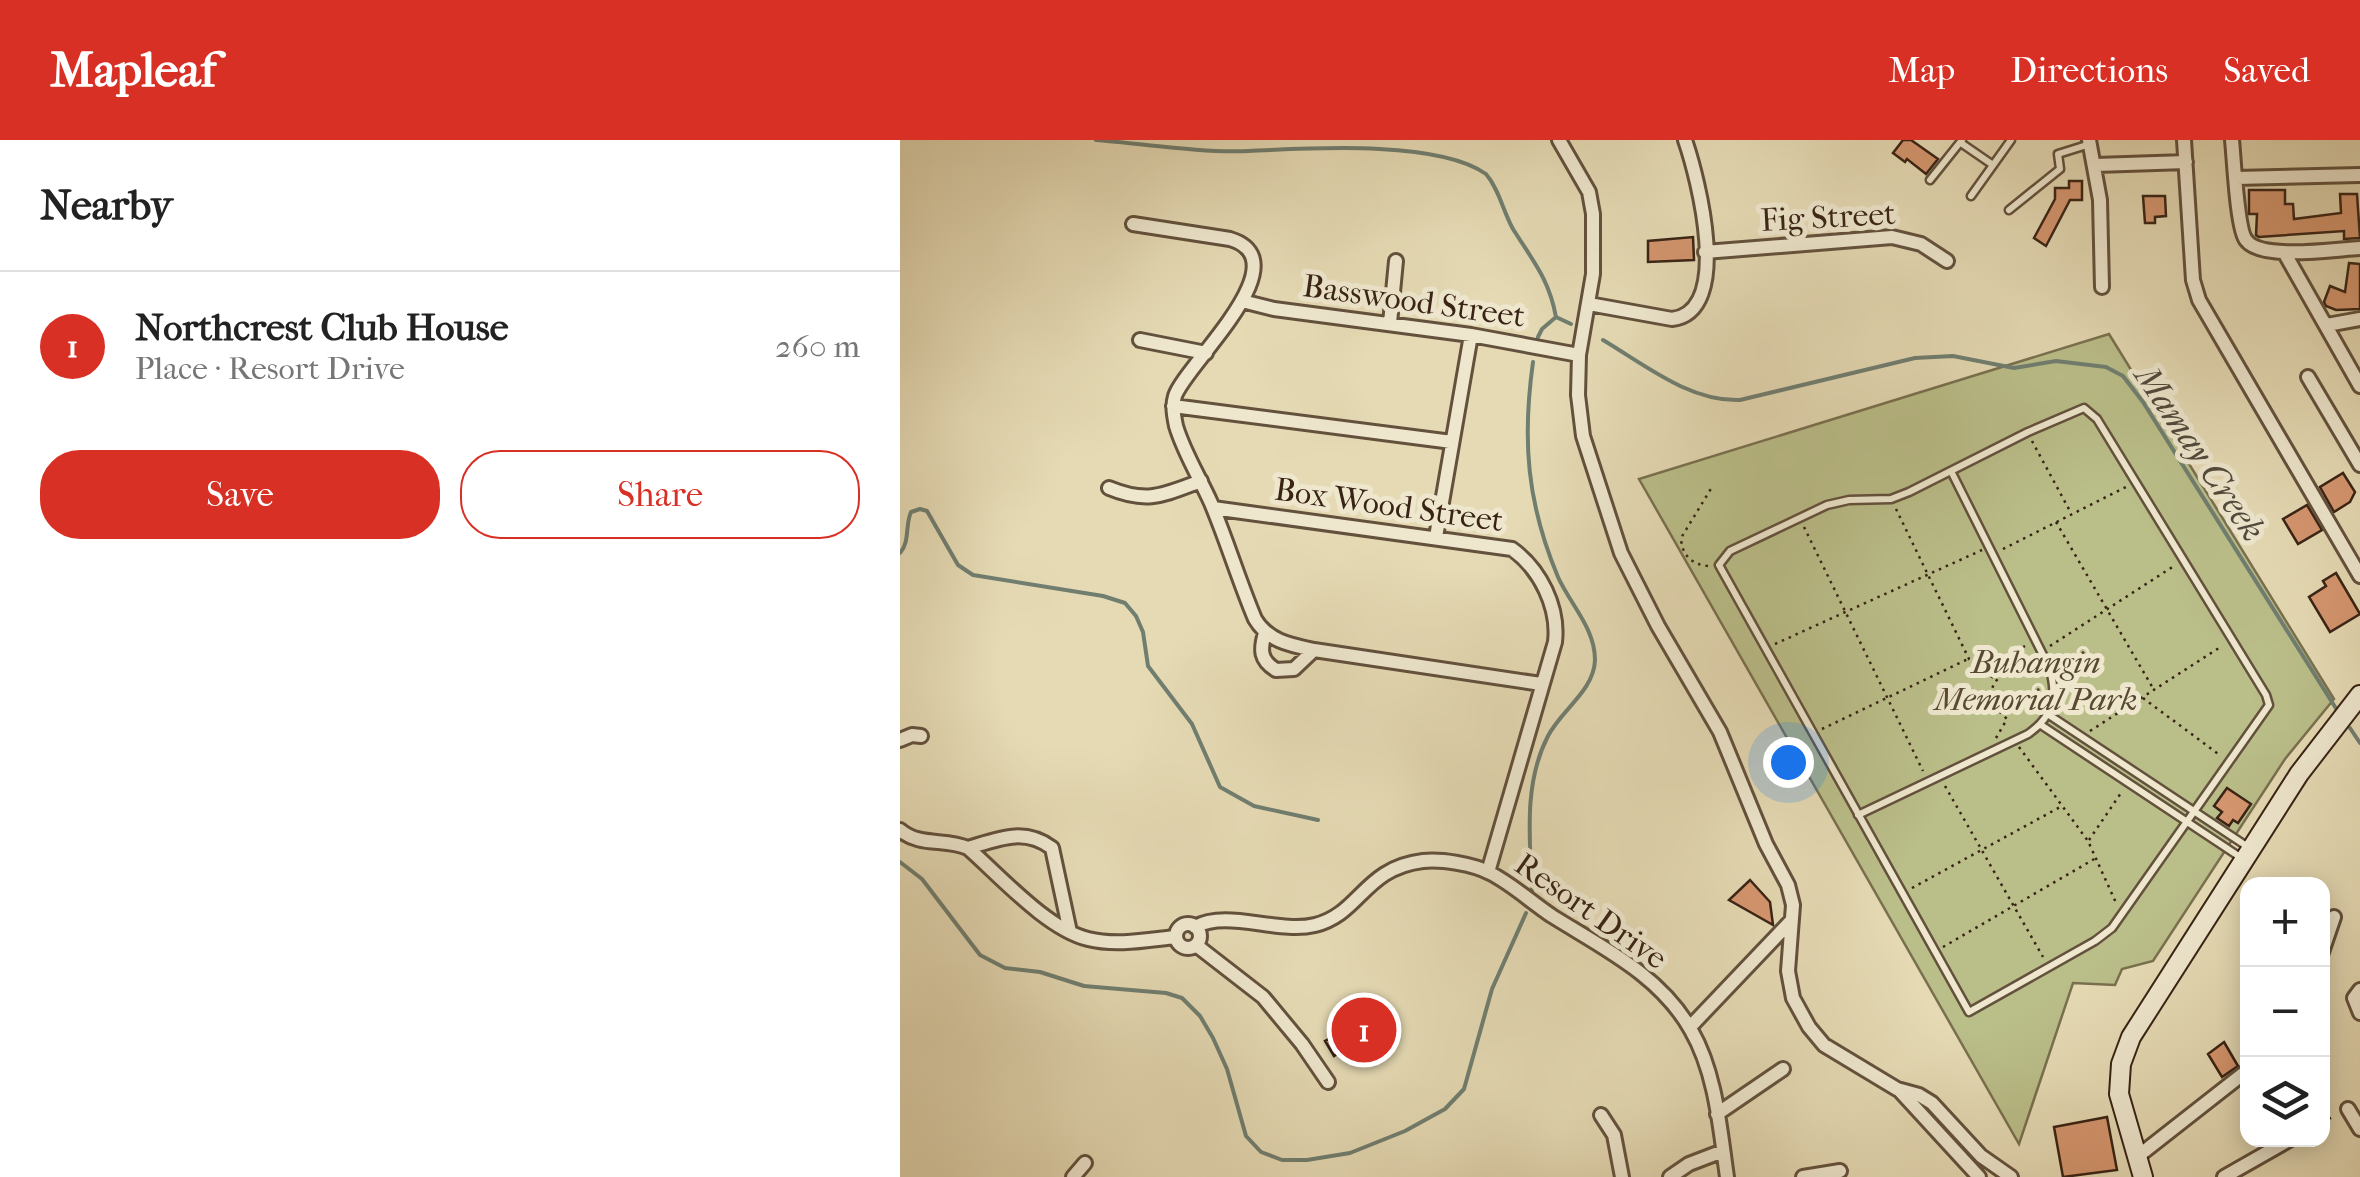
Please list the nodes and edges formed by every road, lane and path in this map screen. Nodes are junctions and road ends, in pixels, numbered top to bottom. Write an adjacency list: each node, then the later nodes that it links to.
1 (1559, 140): 24 (street)
2 (1685, 140): 18 (street)
3 (2010, 140): 9 (lane)
4 (2184, 140): 8 (street)
5 (2232, 140): 12 (street)
6 (1961, 141): 9 (lane); 13 (lane)
7 (2090, 142): 10 (street); 15 (lane)
8 (2186, 162): 10 (street); 53 (street)
9 (1993, 165): 14 (lane)
10 (2096, 166): 22 (street)
11 (2360, 174): 12 (street)
12 (2236, 178): 19 (street)
13 (1930, 180)
14 (1970, 196)
15 (2009, 210)
16 (1133, 224): 23 (street)
17 (2360, 248): 19 (street)
18 (1706, 252): 21 (street, Fig Street); 24 (street)
19 (2284, 252): 27 (street)
20 (1396, 261): 26 (street)
21 (1947, 261)
22 (2102, 287)
23 (1242, 301): 26 (street, Basswood Street); 30 (street)
24 (1590, 304): 31 (street)
25 (2360, 319): 27 (street)
26 (1390, 323): 28 (street, Basswood Street)
27 (2327, 325): 33 (street)
28 (1471, 335): 31 (street, Basswood Street); 36 (street)
29 (1140, 340): 30 (street)
30 (1206, 353): 34 (street)
31 (1579, 355): 100 (street)
32 (2308, 377): 37 (street)
33 (2360, 386)
34 (1173, 406): 36 (street); 39 (street)
35 (2028, 432): 38 (lane); 40 (lane); 45 (path)
36 (1452, 442): 48 (street)
37 (2360, 464)
38 (1951, 471): 43 (lane); 49 (lane)
39 (1201, 481): 42 (street); 44 (street)
40 (2136, 482): 45 (path); 50 (lane)
41 (1712, 487): 51 (path)
42 (1109, 488)
43 (1891, 499): 46 (lane); 52 (path)
44 (1213, 508): 48 (street, Box Wood Street); 56 (street)
45 (2072, 514): 47 (path)
46 (1800, 519): 51 (lane); 55 (path)
47 (2056, 522): 49 (path); 54 (path)
48 (1436, 537): 64 (street, Box Wood Street)
49 (1989, 551): 52 (path); 58 (lane)
50 (2184, 560): 54 (path); 57 (lane)
51 (1719, 565): 59 (lane)
52 (1928, 574): 55 (path); 62 (path)
53 (2360, 576)
54 (2107, 610): 61 (path); 65 (path)
55 (1846, 612): 59 (path); 67 (path)
56 (1265, 633): 60 (street); 60 (street)
57 (2232, 639): 65 (path); 79 (lane)
58 (2035, 640): 61 (lane); 63 (path)
59 (1765, 649): 71 (lane)
60 (1314, 650): 64 (street)
61 (2041, 652): 69 (lane)
62 (1970, 659): 63 (path); 67 (path)
63 (1996, 680): 77 (path)
64 (1541, 684): 95 (street, Box Wood Street)
65 (2154, 690): 68 (path)
66 (2360, 696): 93 (main road)
67 (1888, 698): 71 (path); 82 (path)
68 (2142, 698): 73 (path); 79 (path)
69 (2049, 715): 70 (lane); 73 (lane)
70 (2041, 725): 75 (lane); 78 (lane)
71 (1812, 734): 87 (lane)
72 (921, 736): 74 (street)
73 (2082, 736): 76 (lane)
74 (900, 740)
75 (2014, 741): 77 (lane); 85 (path)
76 (2100, 749): 78 (lane); 81 (lane)
77 (1991, 752): 80 (lane)
78 (2093, 759): 83 (lane)
79 (2231, 762): 86 (lane)
80 (1940, 776): 82 (lane); 92 (path)
81 (2144, 778): 84 (lane); 86 (lane)
82 (1928, 782): 87 (lane)
83 (2128, 782): 84 (lane); 90 (path)
84 (2137, 789): 88 (lane)
85 (2064, 805): 90 (path); 92 (path)
86 (2195, 812): 88 (lane); 93 (lane)
87 (1858, 814): 96 (lane)
88 (2188, 822): 93 (lane); 98 (lane)
89 (900, 830): 91 (street)
90 (2088, 841): 94 (path)
91 (968, 848): 103 (street); 103 (street)
92 (1981, 849): 96 (path); 97 (path)
93 (2246, 854): 123 (main road)
94 (2097, 857): 97 (path); 98 (path)
95 (1488, 872): 101 (street, Resort Drive); 110 (street, Resort Drive)
96 (1902, 894): 106 (lane)
97 (2014, 906): 106 (path); 107 (path)
98 (2122, 916): 107 (lane)
99 (2334, 917): 102 (street)
100 (1790, 922): 110 (street); 114 (street)
101 (1195, 927): 104 (street); 105 (street)
102 (2330, 929)
103 (1070, 932): 104 (street)
104 (1176, 937): 105 (street)
105 (1196, 944): 113 (street)
106 (1935, 951): 107 (lane)
107 (2048, 967)
108 (2360, 990): 109 (street)
109 (2360, 1013)
110 (1690, 1027): 117 (street, Resort Drive)
111 (1783, 1069): 117 (street)
112 (2240, 1076): 123 (street)
113 (1328, 1082)
114 (1897, 1088): 119 (street); 122 (street)
115 (2348, 1109): 118 (street)
116 (1601, 1114): 127 (street)
117 (1717, 1114): 121 (street, Resort Drive)
118 (2360, 1129)
119 (1973, 1147): 122 (street); 132 (street)
120 (2276, 1147): 134 (street)
121 (1723, 1151): 128 (street); 129 (street, Resort Drive)
122 (1962, 1157): 131 (street)
123 (2137, 1157): 133 (main road)
124 (1086, 1163): 126 (street)
125 (1840, 1171): 130 (street)
126 (1073, 1177)
127 (1622, 1177)
128 (1670, 1177)
129 (1727, 1177)
130 (1804, 1177)
131 (1979, 1177)
132 (2011, 1177)
133 (2143, 1177)
134 (2224, 1177)

